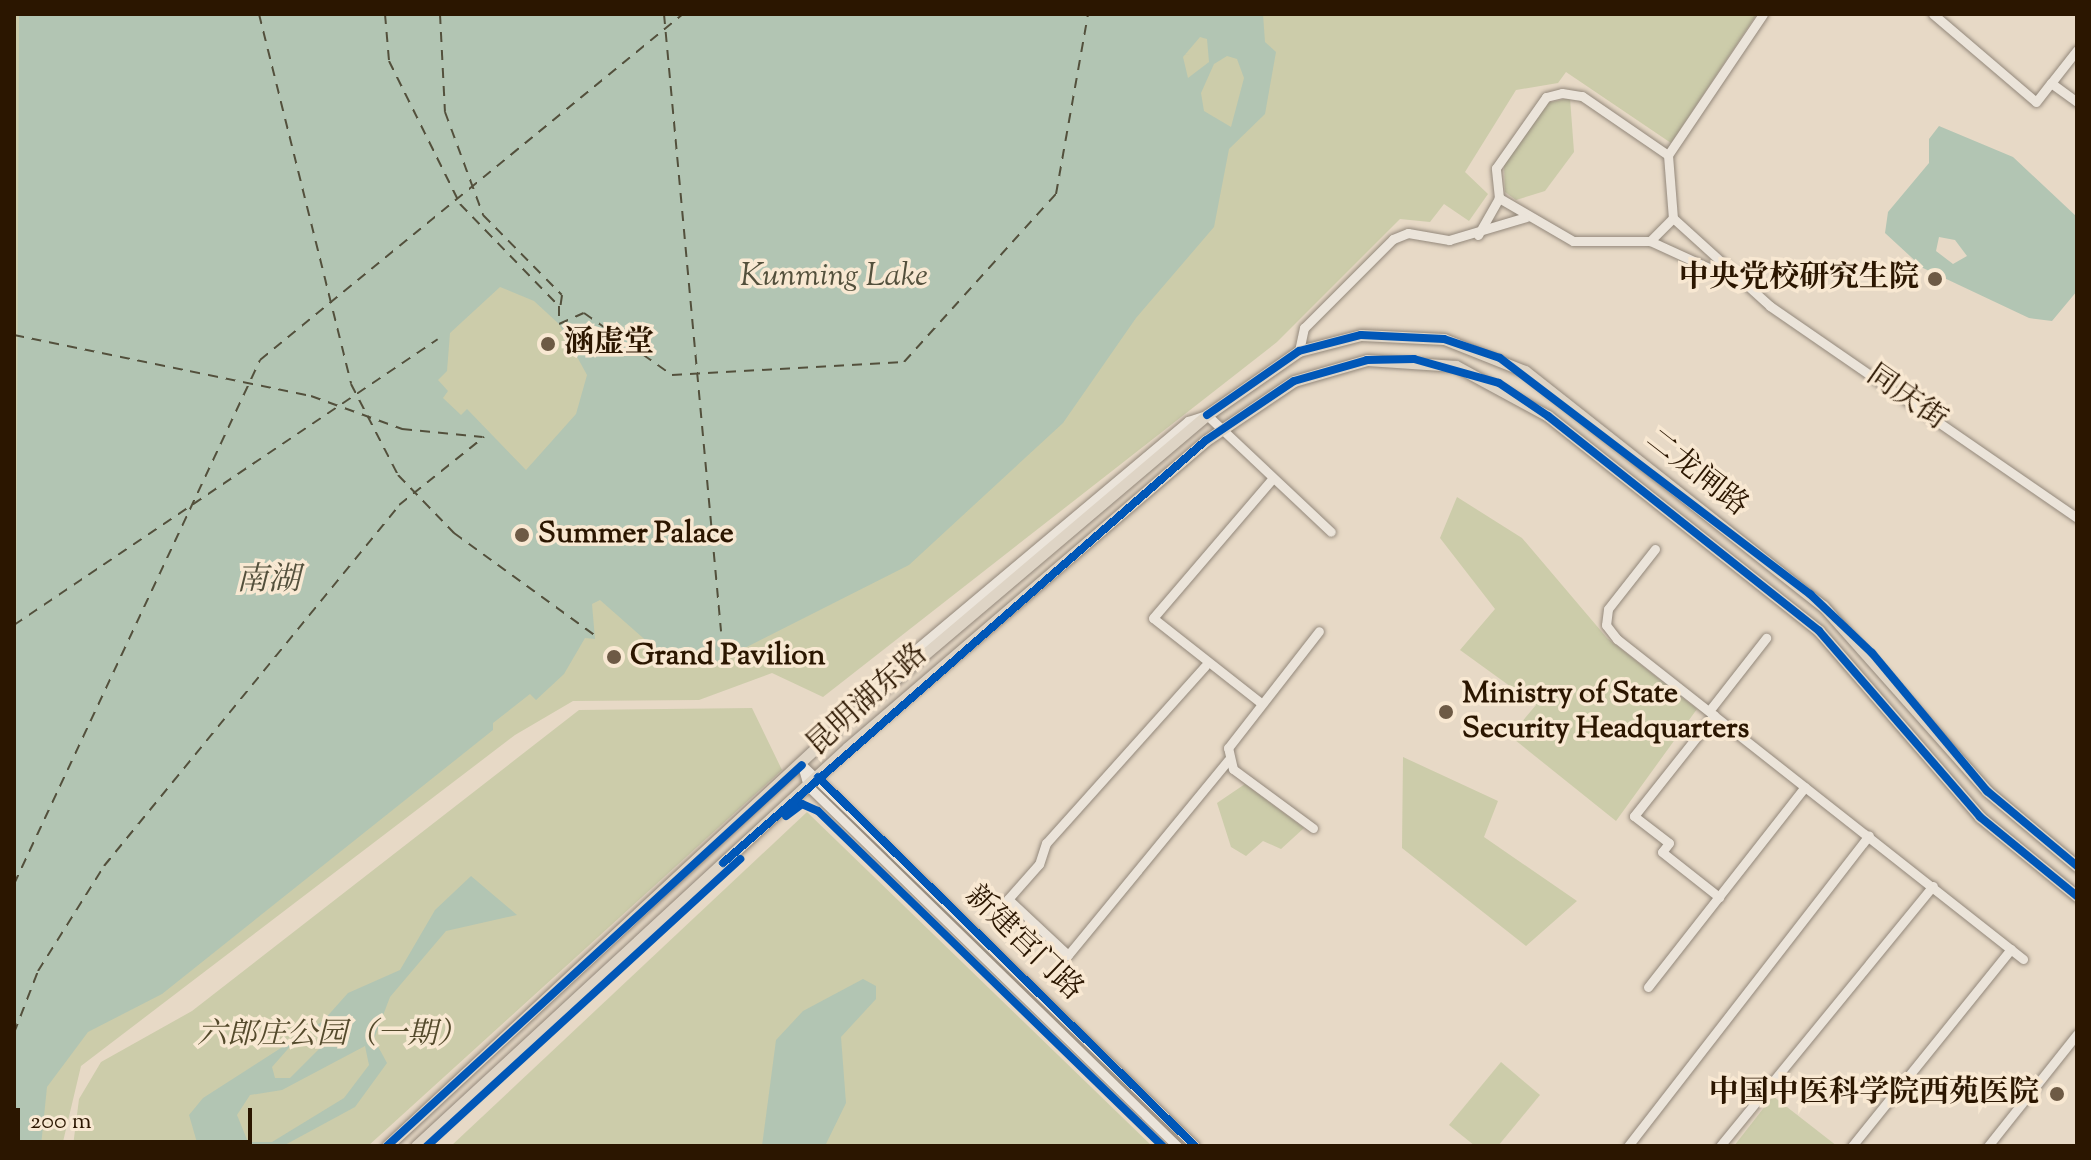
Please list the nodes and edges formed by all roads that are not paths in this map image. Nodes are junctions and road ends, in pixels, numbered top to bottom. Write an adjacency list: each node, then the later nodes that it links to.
1 (1763, 14): 6 (street)
2 (1933, 14): 4 (street)
3 (2077, 50): 4 (street)
4 (2051, 83): 5 (street)
5 (2077, 102)
6 (1668, 155): 7 (street); 9 (street)
7 (1499, 198): 8 (street); 10 (street)
8 (1526, 217): 10 (street); 11 (street)
9 (1673, 218): 11 (street); 12 (street)
10 (1478, 235): 13 (street)
11 (1650, 241): 12 (street)
12 (1736, 280): 19 (street, 同庆街)
13 (1299, 351): 14 (main road, 二龙闸路); 16 (main road, 二龙闸路)
14 (1207, 415): 15 (street); 28 (main road, 昆明湖东路)
15 (1221, 434): 17 (main road, 二龙闸路); 18 (street); 29 (main road, 昆明湖东路)
16 (1633, 457): 17 (main road); 34 (main road, 二龙闸路)
17 (1620, 473): 36 (main road, 二龙闸路)
18 (1272, 479): 20 (street); 24 (street)
19 (2077, 518)
20 (1331, 532)
21 (1655, 549): 26 (street)
22 (1319, 631): 25 (street)
23 (1766, 638): 26 (street)
24 (1205, 666): 25 (street); 27 (street)
25 (1261, 703): 27 (street)
26 (1712, 713): 31 (street); 37 (street)
27 (1228, 760): 32 (street)
28 (802, 765): 29 (street, 新建宫门路); 30 (street); 42 (main road, 昆明湖东路)
29 (818, 777): 30 (main road, 昆明湖东路); 45 (street, 新建宫门路)
30 (808, 786): 43 (main road, 昆明湖东路); 44 (street, 新建宫门路)
31 (1805, 787): 33 (street); 37 (street)
32 (1313, 828)
33 (1869, 835): 35 (street); 46 (street)
34 (2077, 866)
35 (1933, 886): 38 (street); 47 (street)
36 (2077, 896)
37 (1719, 897): 40 (street)
38 (2011, 949): 39 (street); 48 (street)
39 (2023, 959)
40 (1648, 987)
41 (2077, 1034): 49 (street)
42 (387, 1146)
43 (416, 1146)
44 (1177, 1146)
45 (1195, 1146)
46 (1628, 1146)
47 (1720, 1146)
48 (1852, 1146)
49 (1988, 1146)

